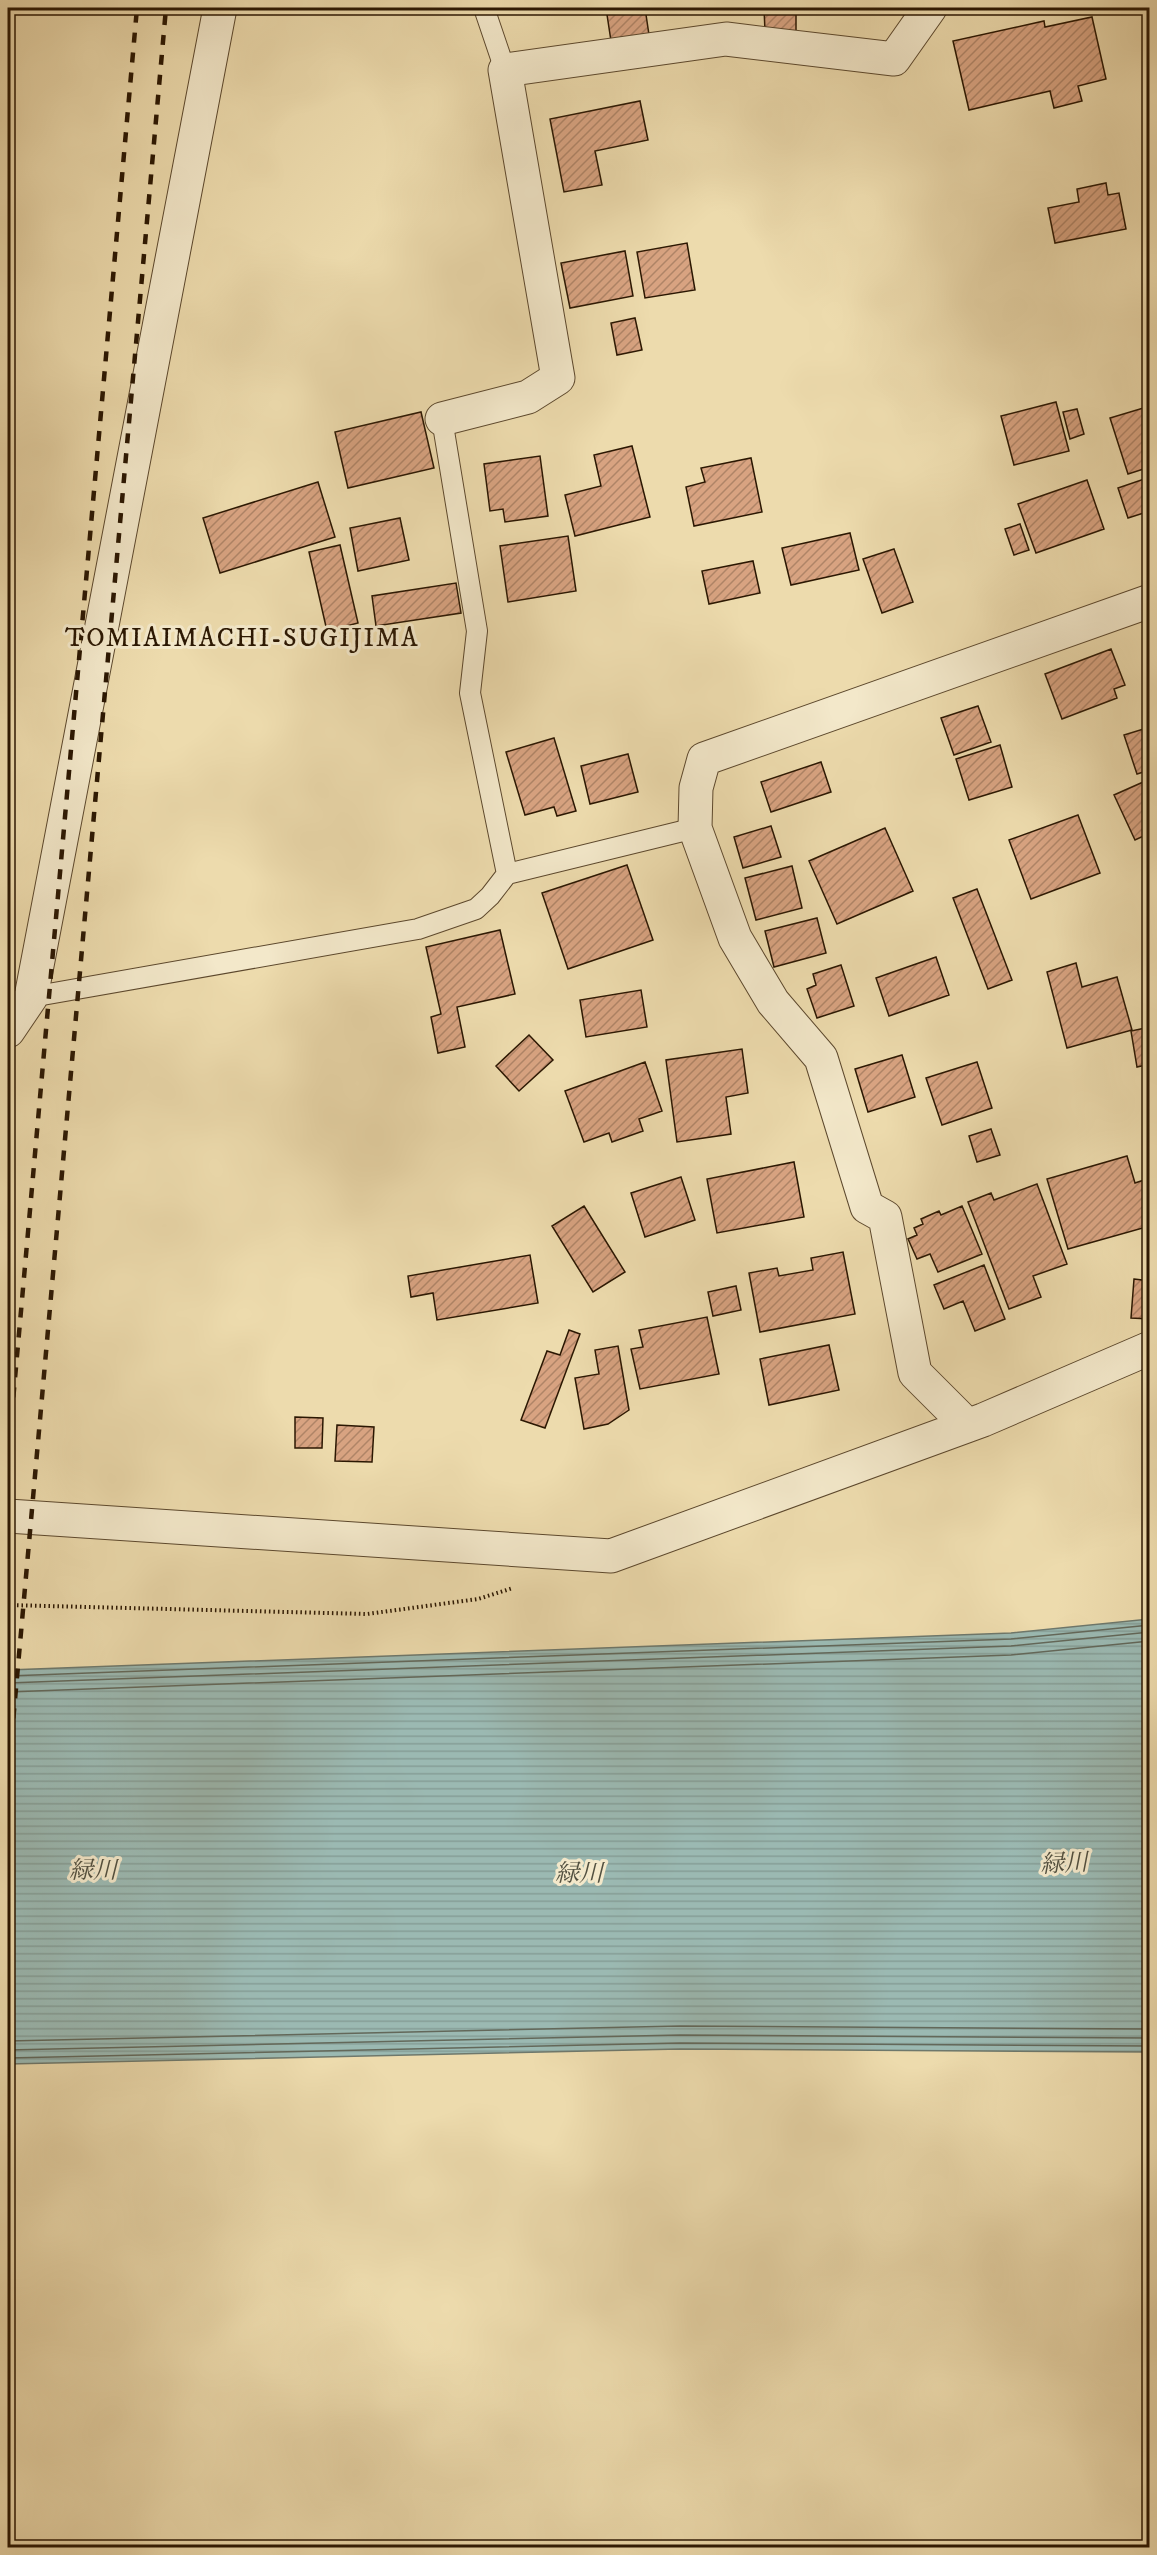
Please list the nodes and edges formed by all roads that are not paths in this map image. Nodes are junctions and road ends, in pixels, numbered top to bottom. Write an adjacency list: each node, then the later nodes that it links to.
1 (220, 8): 9 (street)
2 (484, 8): 4 (lane)
3 (930, 8): 4 (street)
4 (505, 70): 5 (street)
5 (442, 419): 8 (lane)
6 (1149, 601): 7 (street)
7 (695, 828): 8 (lane); 12 (street)
8 (507, 874): 9 (lane)
9 (31, 997): 10 (street)
10 (8, 1031)
11 (1149, 1348): 12 (street)
12 (967, 1425): 13 (street)
13 (8, 1516)

